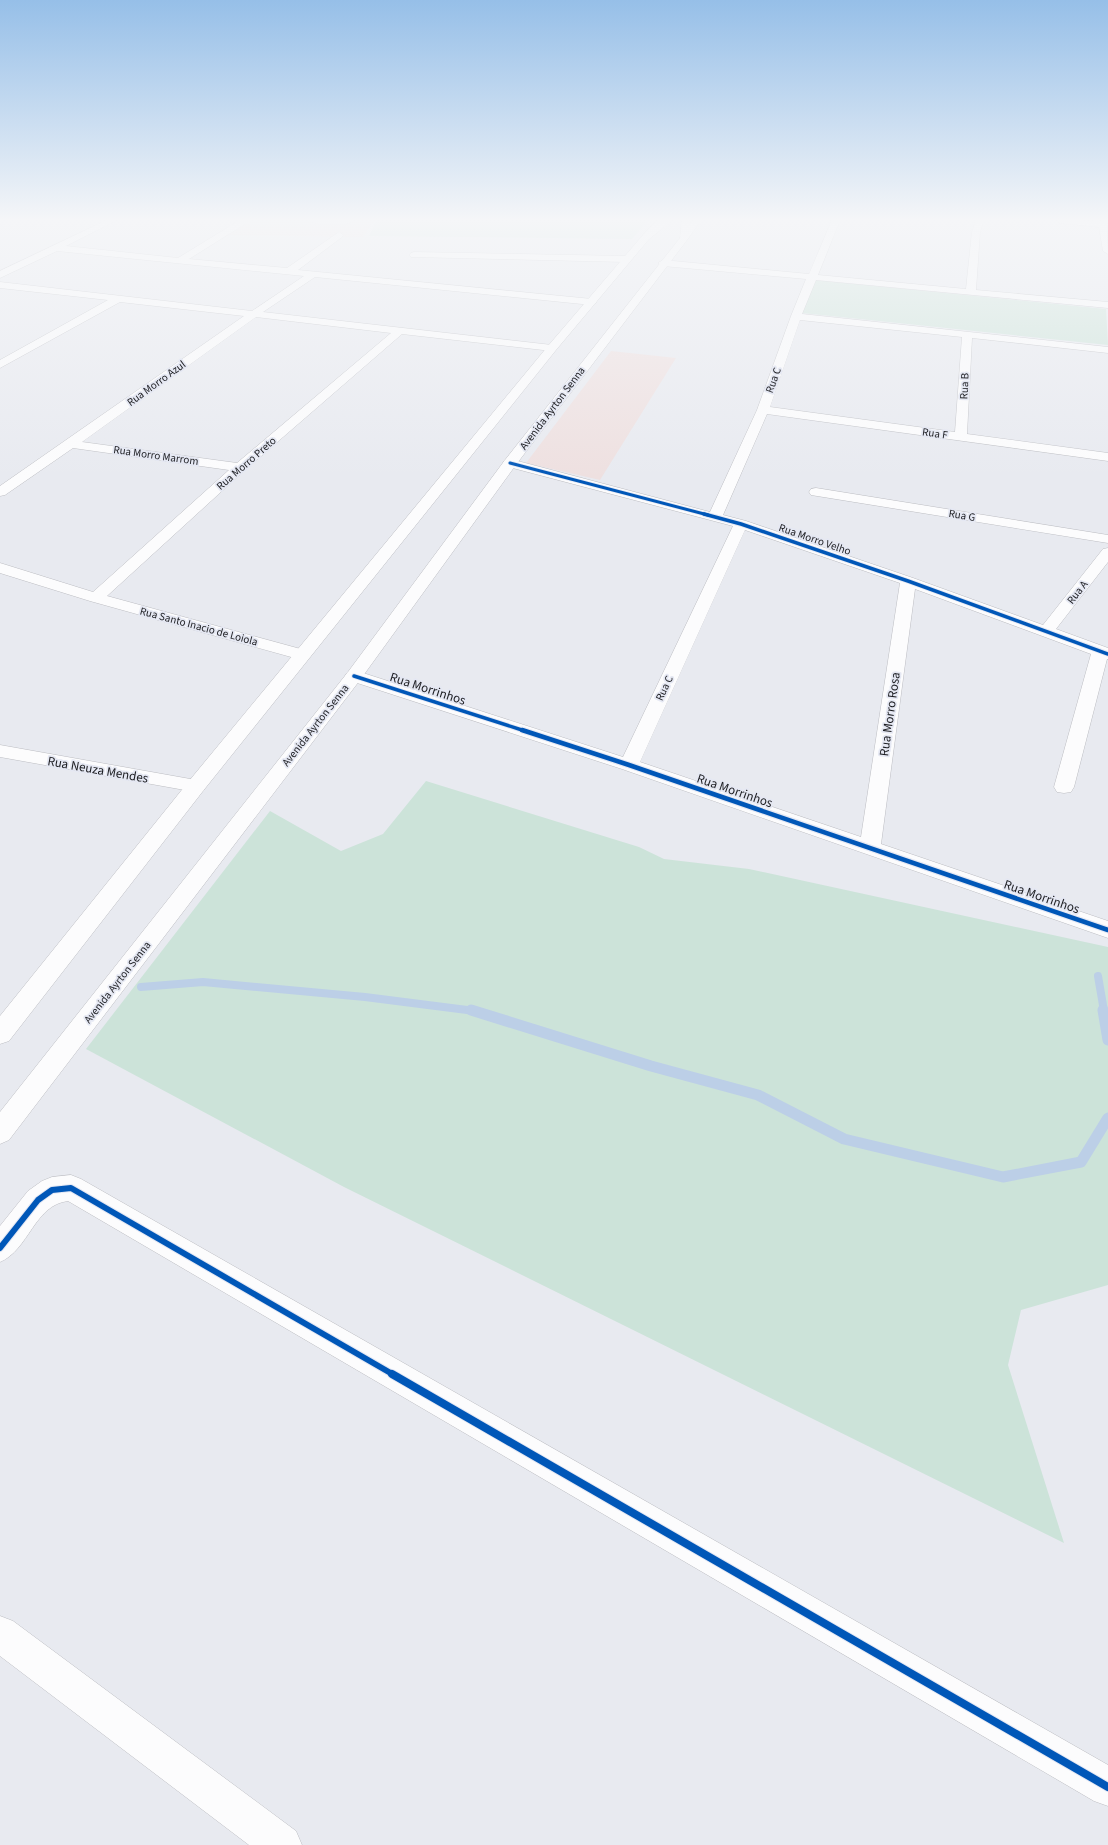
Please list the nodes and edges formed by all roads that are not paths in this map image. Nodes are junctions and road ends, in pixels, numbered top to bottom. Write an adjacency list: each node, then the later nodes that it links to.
1 (105, 306): 13 (street)
2 (186, 306): 7 (street)
3 (263, 306): 7 (street, Rua Morro Azul)
4 (588, 306): 11 (street)
5 (630, 306): 18 (street, Avenida Ayrton Senna)
6 (800, 306): 8 (street, Rua C)
7 (253, 313): 9 (street); 16 (street, Rua Morro Azul)
8 (796, 316): 10 (street); 14 (street, Rua C)
9 (399, 331): 11 (street); 19 (street, Rua Morro Preto)
10 (966, 335): 12 (street); 15 (street, Rua B)
11 (552, 348): 31 (street)
12 (1108, 350)
13 (0, 365)
14 (763, 410): 15 (street, Rua F); 22 (street, Rua C)
15 (961, 436): 17 (street, Rua F)
16 (72, 444): 19 (street, Rua Morro Marrom); 20 (street, Rua Morro Azul)
17 (1108, 457)
18 (510, 463): 22 (street, Rua Morro Velho); 32 (street, Avenida Ayrton Senna)
19 (240, 467): 28 (street, Rua Morro Preto)
20 (0, 492)
21 (816, 492): 24 (street, Rua G)
22 (715, 516): 23 (street, Rua Morro Velho)
23 (741, 524): 27 (street, Rua Morro Velho); 34 (street, Rua C)
24 (1108, 539)
25 (1108, 552): 29 (street, Rua A)
26 (2, 571): 28 (street, Rua Santo Inacio de Loiola)
27 (908, 581): 29 (street, Rua Morro Velho); 37 (street, Rua Morro Rosa)
28 (96, 598): 31 (street, Rua Santo Inacio de Loiola)
29 (1046, 631): 30 (street, Rua Morro Velho)
30 (1104, 653): 36 (street)
31 (302, 655): 35 (street)
32 (354, 676): 34 (street, Rua Morrinhos); 40 (street, Avenida Ayrton Senna)
33 (0, 751): 35 (street, Rua Neuza Mendes)
34 (628, 765): 37 (street, Rua Morrinhos)
35 (196, 786): 39 (street)
36 (1064, 787)
37 (870, 847): 38 (street, Rua Morrinhos)
38 (1108, 930)
39 (0, 1034)
40 (0, 1132)
41 (4, 1236): 43 (street)
42 (0, 1634): 44 (street)
43 (1108, 1787)
44 (282, 1845)

